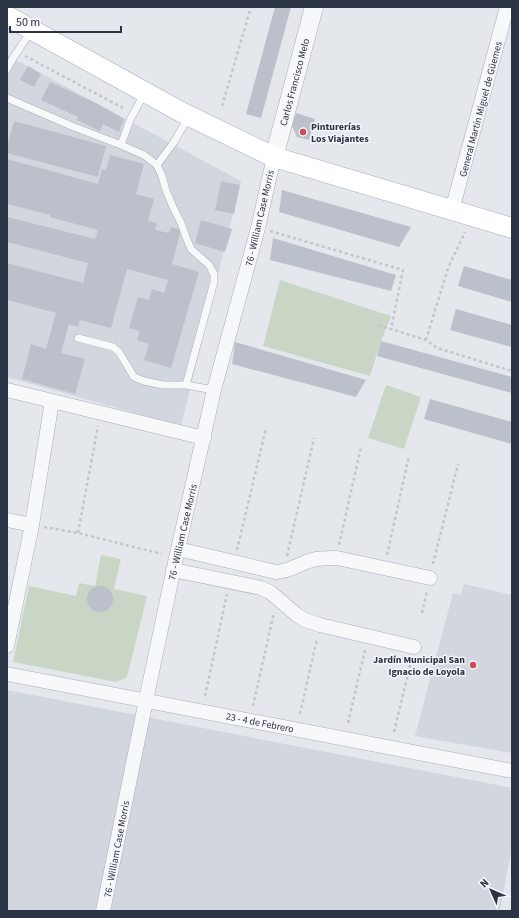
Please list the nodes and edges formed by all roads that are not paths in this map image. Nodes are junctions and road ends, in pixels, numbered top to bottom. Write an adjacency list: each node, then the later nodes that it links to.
1 (314, 7): 10 (street, Carlos Francisco Melo)
2 (508, 7): 12 (street, General Martín Miguel de Güemes)
3 (7, 16): 4 (main road)
4 (32, 30): 5 (lane); 6 (main road)
5 (7, 69)
6 (145, 92): 8 (main road); 9 (lane)
7 (7, 98): 9 (lane)
8 (189, 116): 10 (main road); 11 (lane)
9 (121, 145): 11 (lane)
10 (274, 156): 12 (main road); 17 (street, 76 - William Case Morris)
11 (156, 165): 15 (lane)
12 (452, 210): 13 (main road)
13 (512, 228)
14 (78, 338): 15 (lane)
15 (186, 385): 17 (lane)
16 (7, 390): 18 (street)
17 (214, 390): 19 (street, 76 - William Case Morris)
18 (52, 401): 19 (street); 21 (street)
19 (204, 438): 22 (street, 76 - William Case Morris)
20 (7, 520): 21 (street)
21 (32, 525): 24 (street)
22 (176, 559): 23 (street); 25 (street); 27 (street, 76 - William Case Morris)
23 (430, 578)
24 (7, 646)
25 (414, 647)
26 (7, 674): 27 (street, 23 - 4 de Febrero)
27 (146, 700): 28 (street, 23 - 4 de Febrero); 29 (street, 76 - William Case Morris)
28 (512, 771)
29 (103, 911)

